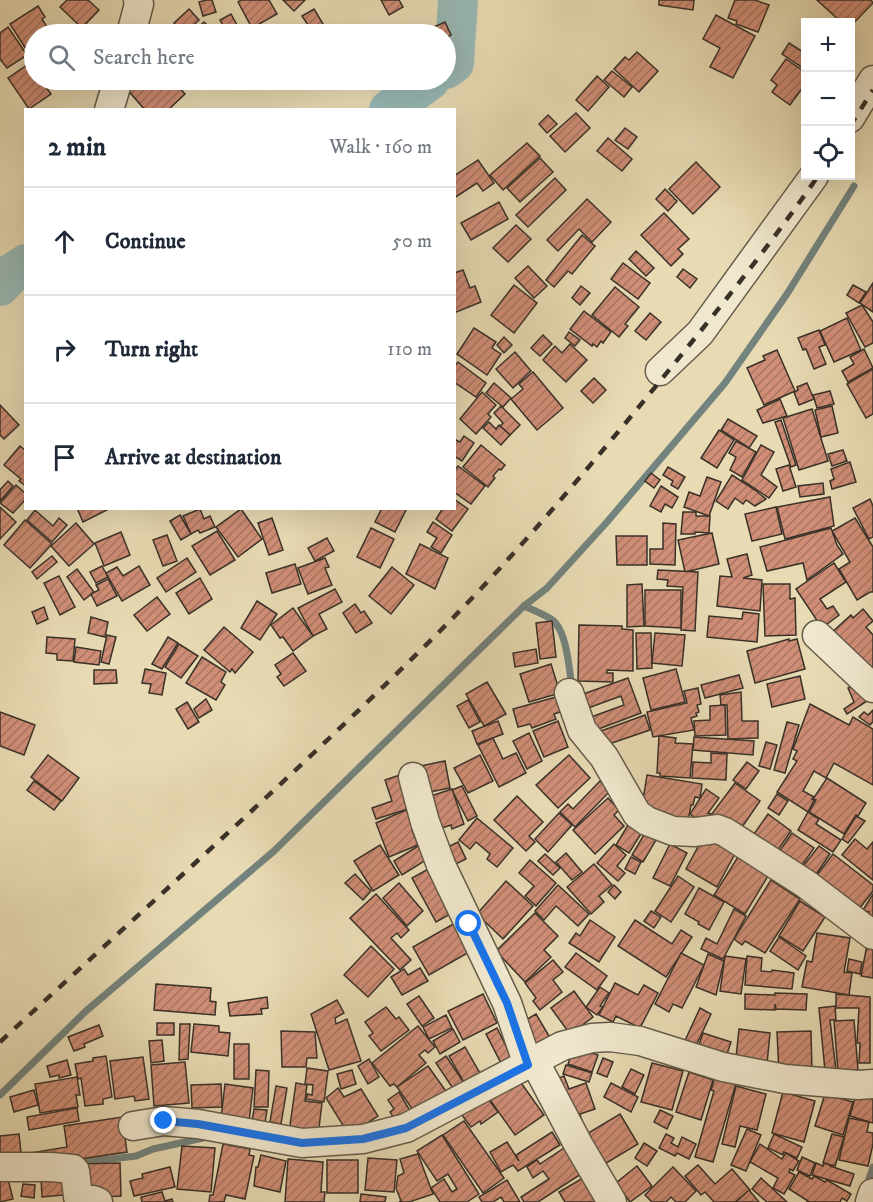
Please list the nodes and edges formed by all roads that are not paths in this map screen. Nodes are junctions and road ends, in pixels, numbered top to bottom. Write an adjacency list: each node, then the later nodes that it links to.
1 (138, 0): 2 (street)
2 (134, 24)
3 (873, 80): 6 (street)
4 (115, 90): 5 (street)
5 (110, 108)
6 (855, 110)
7 (811, 180): 8 (street)
8 (660, 371)
9 (817, 635): 10 (street)
10 (873, 688)
11 (568, 693): 13 (street)
12 (413, 777): 14 (street)
13 (873, 935)
14 (528, 1065): 15 (street); 16 (street); 20 (street)
15 (873, 1084)
16 (133, 1126)
17 (0, 1167): 19 (street)
18 (873, 1193): 21 (street)
19 (98, 1202)
20 (612, 1202)
21 (870, 1202)

